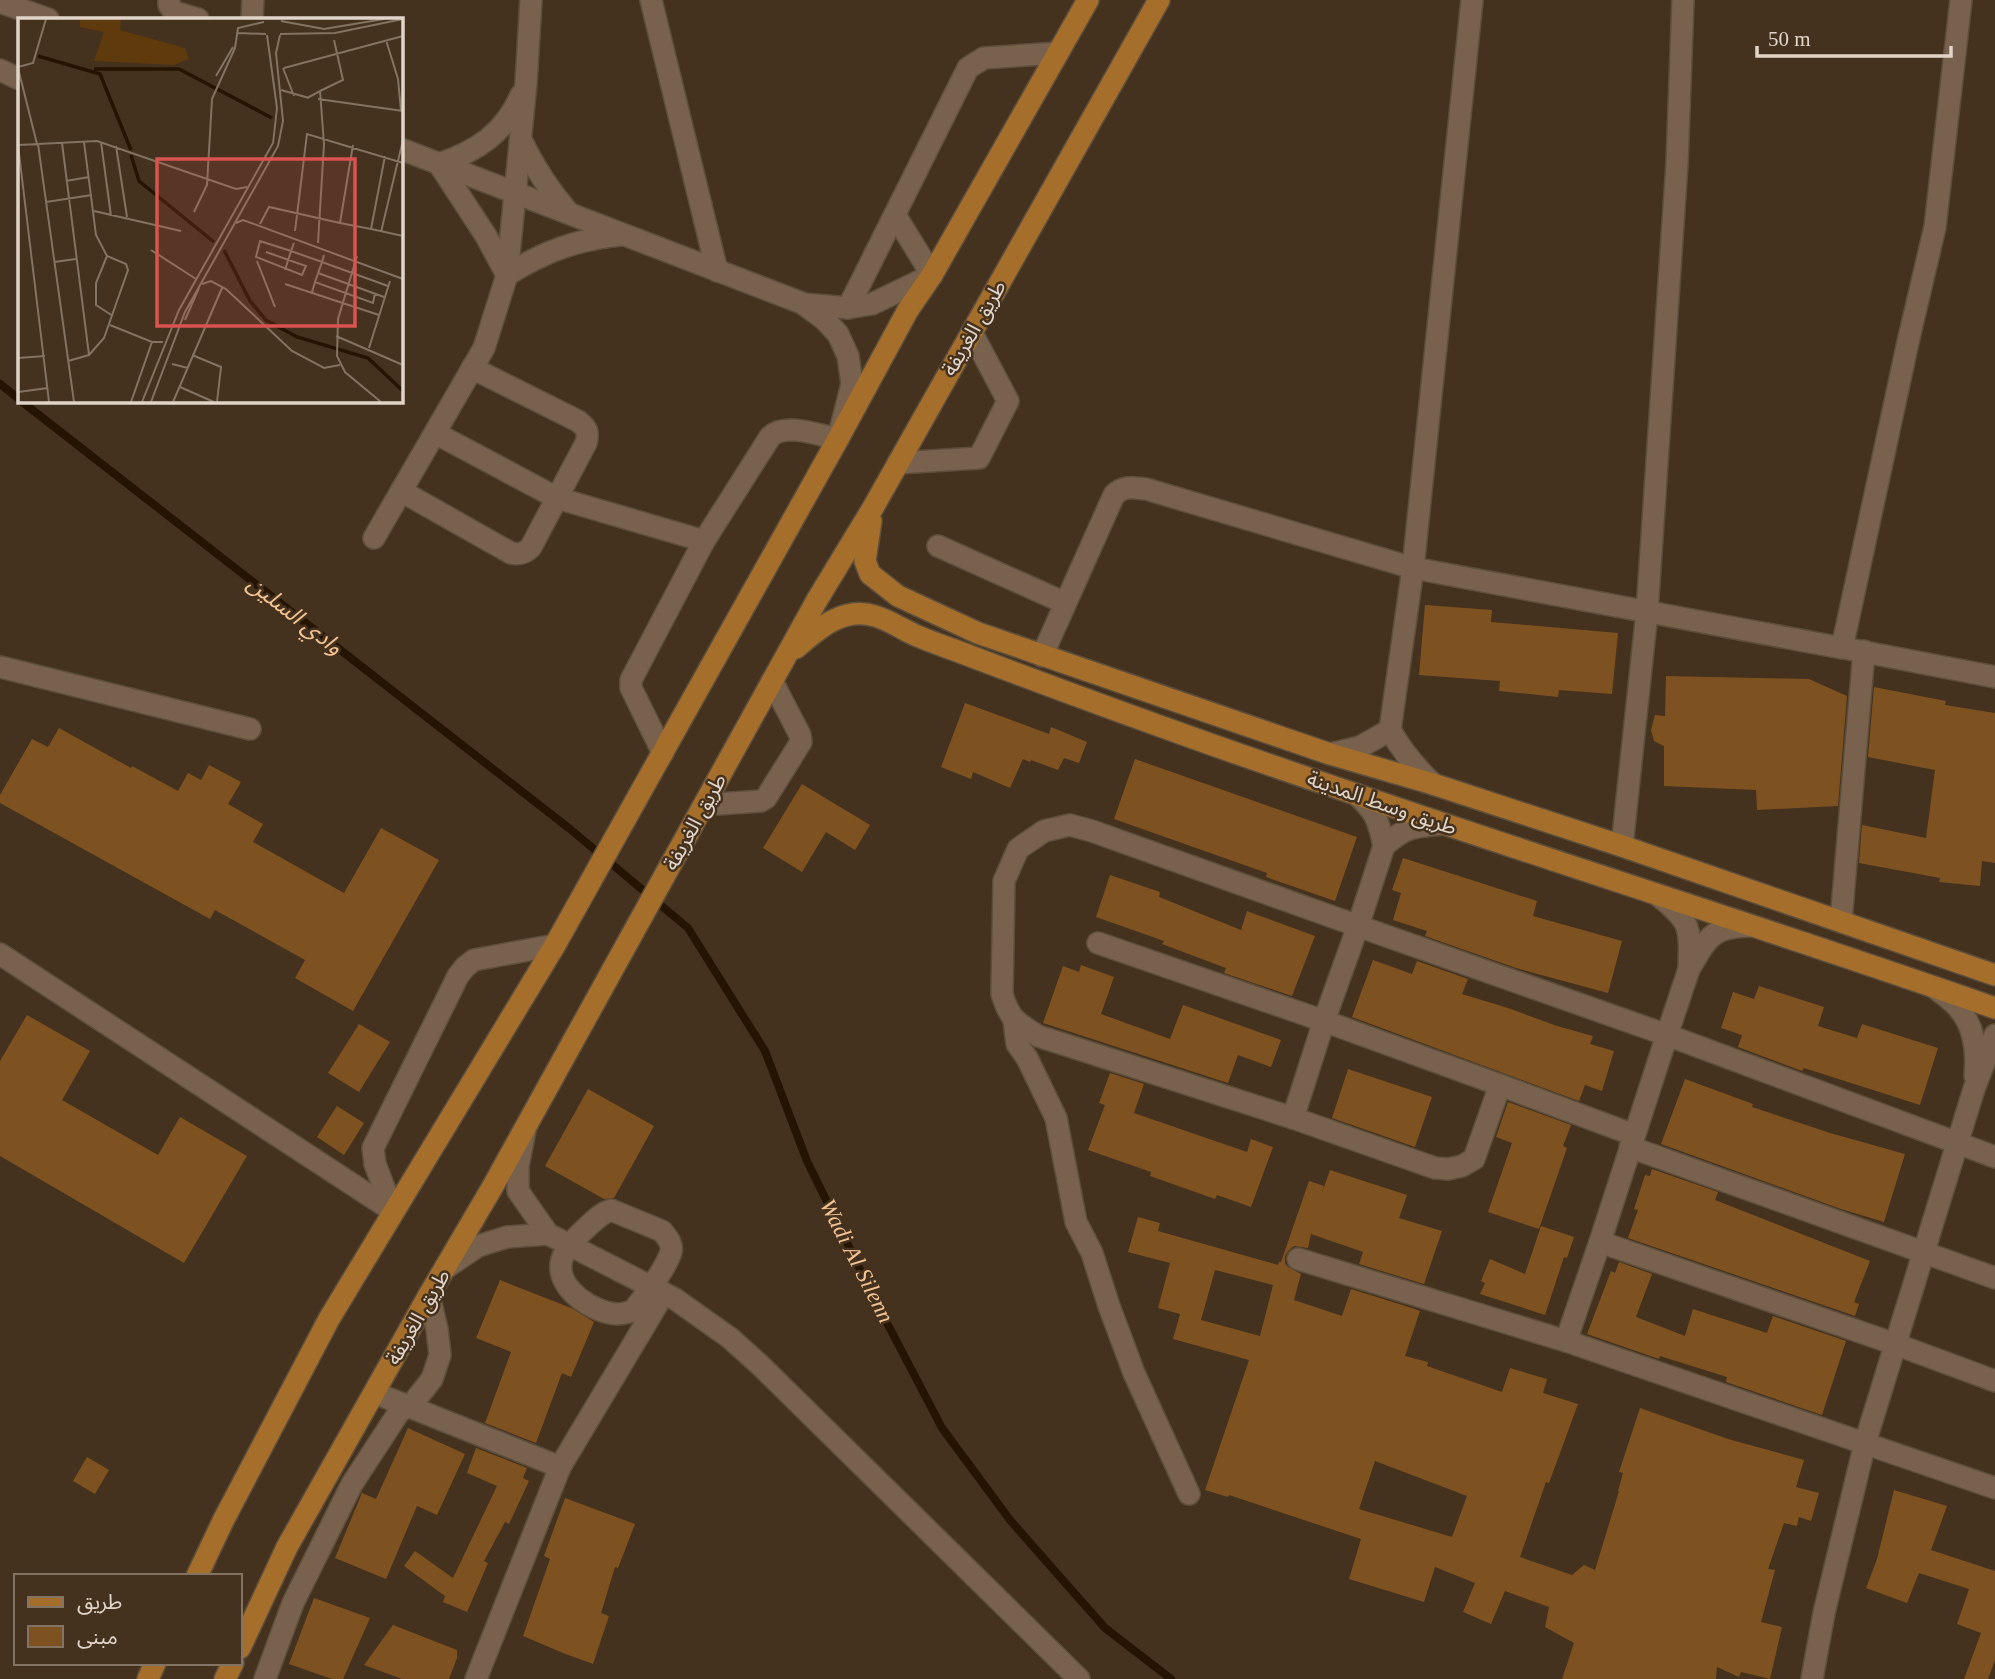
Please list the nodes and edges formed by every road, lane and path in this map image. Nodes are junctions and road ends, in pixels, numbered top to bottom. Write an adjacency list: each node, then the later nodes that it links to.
1 (51, 0): 13 (street)
2 (169, 0): 14 (street)
3 (253, 0): 15 (street)
4 (531, 0): 19 (street)
5 (651, 0): 27 (street)
6 (1088, 0): 16 (main road)
7 (1159, 0): 32 (main road, طريق الغريفة)
8 (1472, 0): 43 (street)
9 (1683, 0): 45 (street)
10 (1961, 0): 46 (street)
11 (0, 2): 12 (street)
12 (44, 18)
13 (47, 18)
14 (195, 18)
15 (252, 18)
16 (1058, 52): 25 (street); 29 (main road)
17 (0, 70): 18 (street)
18 (18, 79)
19 (526, 83): 20 (street); 22 (street)
20 (520, 138): 23 (street); 24 (street)
21 (402, 149): 22 (street)
22 (439, 164): 23 (street); 28 (street)
23 (514, 193): 24 (street); 28 (street)
24 (570, 214): 26 (street)
25 (895, 215): 29 (street); 31 (street)
26 (622, 235): 27 (street); 28 (street)
27 (717, 271): 30 (street)
28 (507, 275): 33 (street)
29 (932, 275): 31 (street); 35 (main road)
30 (802, 303): 31 (street); 35 (street)
31 (848, 308)
32 (972, 333): 36 (main road, طريق الغريفة); 36 (street)
33 (472, 368): 34 (street); 38 (street)
34 (435, 433): 37 (street); 38 (street)
35 (838, 439): 41 (street); 55 (main road)
36 (898, 463): 39 (main road, طريق الغريفة)
37 (401, 491): 38 (street); 40 (street)
38 (557, 498): 41 (street)
39 (874, 506): 48 (main road, طريق وسط المدينة); 49 (main road, طريق الغريفة)
40 (374, 538)
41 (704, 541): 55 (street)
42 (938, 546): 44 (street)
43 (1413, 568): 44 (street); 45 (street); 54 (street)
44 (1065, 603): 48 (street)
45 (1647, 612): 46 (street); 62 (street)
46 (1842, 648): 47 (street)
47 (1864, 651): 51 (street); 64 (street)
48 (1042, 656): 56 (main road, طريق وسط المدينة)
49 (784, 659): 52 (main road, طريق الغريفة); 58 (main road, طريق وسط المدينة)
50 (0, 667): 53 (street)
51 (1995, 677)
52 (772, 681): 59 (main road, طريق الغريفة); 59 (street)
53 (250, 729)
54 (1390, 730): 56 (street); 57 (street)
55 (663, 753): 68 (main road)
56 (1329, 754): 57 (main road, طريق وسط المدينة)
57 (1433, 784): 62 (main road, طريق وسط المدينة)
58 (1356, 794): 60 (main road, طريق وسط المدينة); 61 (street)
59 (704, 805): 82 (main road, طريق الغريفة)
60 (1442, 824): 61 (street); 63 (main road, طريق وسط المدينة)
61 (1384, 846): 65 (street)
62 (1622, 846): 64 (main road, طريق وسط المدينة)
63 (1657, 895): 66 (main road, طريق وسط المدينة); 70 (street)
64 (1841, 921): 71 (main road, طريق وسط المدينة)
65 (1358, 926): 74 (street); 75 (street); 76 (street)
66 (1753, 926): 70 (street); 72 (main road, طريق وسط المدينة)
67 (1098, 943): 75 (street)
68 (555, 945): 86 (main road); 86 (street)
69 (0, 954): 86 (street)
70 (1689, 968): 76 (street)
71 (1994, 971)
72 (1932, 986): 73 (main road, طريق وسط المدينة); 80 (street)
73 (1995, 1008)
74 (1014, 1020): 81 (street); 104 (street)
75 (1324, 1021): 79 (street); 81 (street)
76 (1667, 1035): 83 (street); 84 (street)
77 (1995, 1035): 80 (street)
78 (1995, 1065): 80 (street)
79 (1500, 1084): 81 (street); 83 (street)
80 (1974, 1089): 84 (street)
81 (1293, 1118)
82 (526, 1126): 87 (street); 92 (main road, طريق الغريفة)
83 (1632, 1141): 88 (street); 90 (street)
84 (1957, 1142): 85 (street); 90 (street)
85 (1995, 1157)
86 (393, 1211): 105 (main road)
87 (548, 1234): 89 (street); 92 (street)
88 (1600, 1242): 96 (street); 97 (street)
89 (569, 1244): 94 (street); 94 (street); 94 (street)
90 (1924, 1251): 93 (street); 97 (street)
91 (1298, 1258): 96 (street)
92 (447, 1267): 95 (main road, طريق الغريفة)
93 (1995, 1278)
94 (658, 1290): 102 (street); 109 (street)
95 (429, 1295): 99 (main road, طريق الغريفة); 100 (street)
96 (1566, 1340): 101 (street)
97 (1895, 1344): 98 (street); 101 (street)
98 (1995, 1381)
99 (375, 1393): 100 (street); 106 (main road, طريق الغريفة)
100 (408, 1406): 102 (street); 107 (street)
101 (1865, 1443): 103 (street); 110 (street)
102 (560, 1467): 108 (street)
103 (1995, 1488)
104 (1189, 1494)
105 (198, 1574)
106 (242, 1644)
107 (265, 1679)
108 (475, 1679)
109 (1079, 1679)
110 (1812, 1679)

